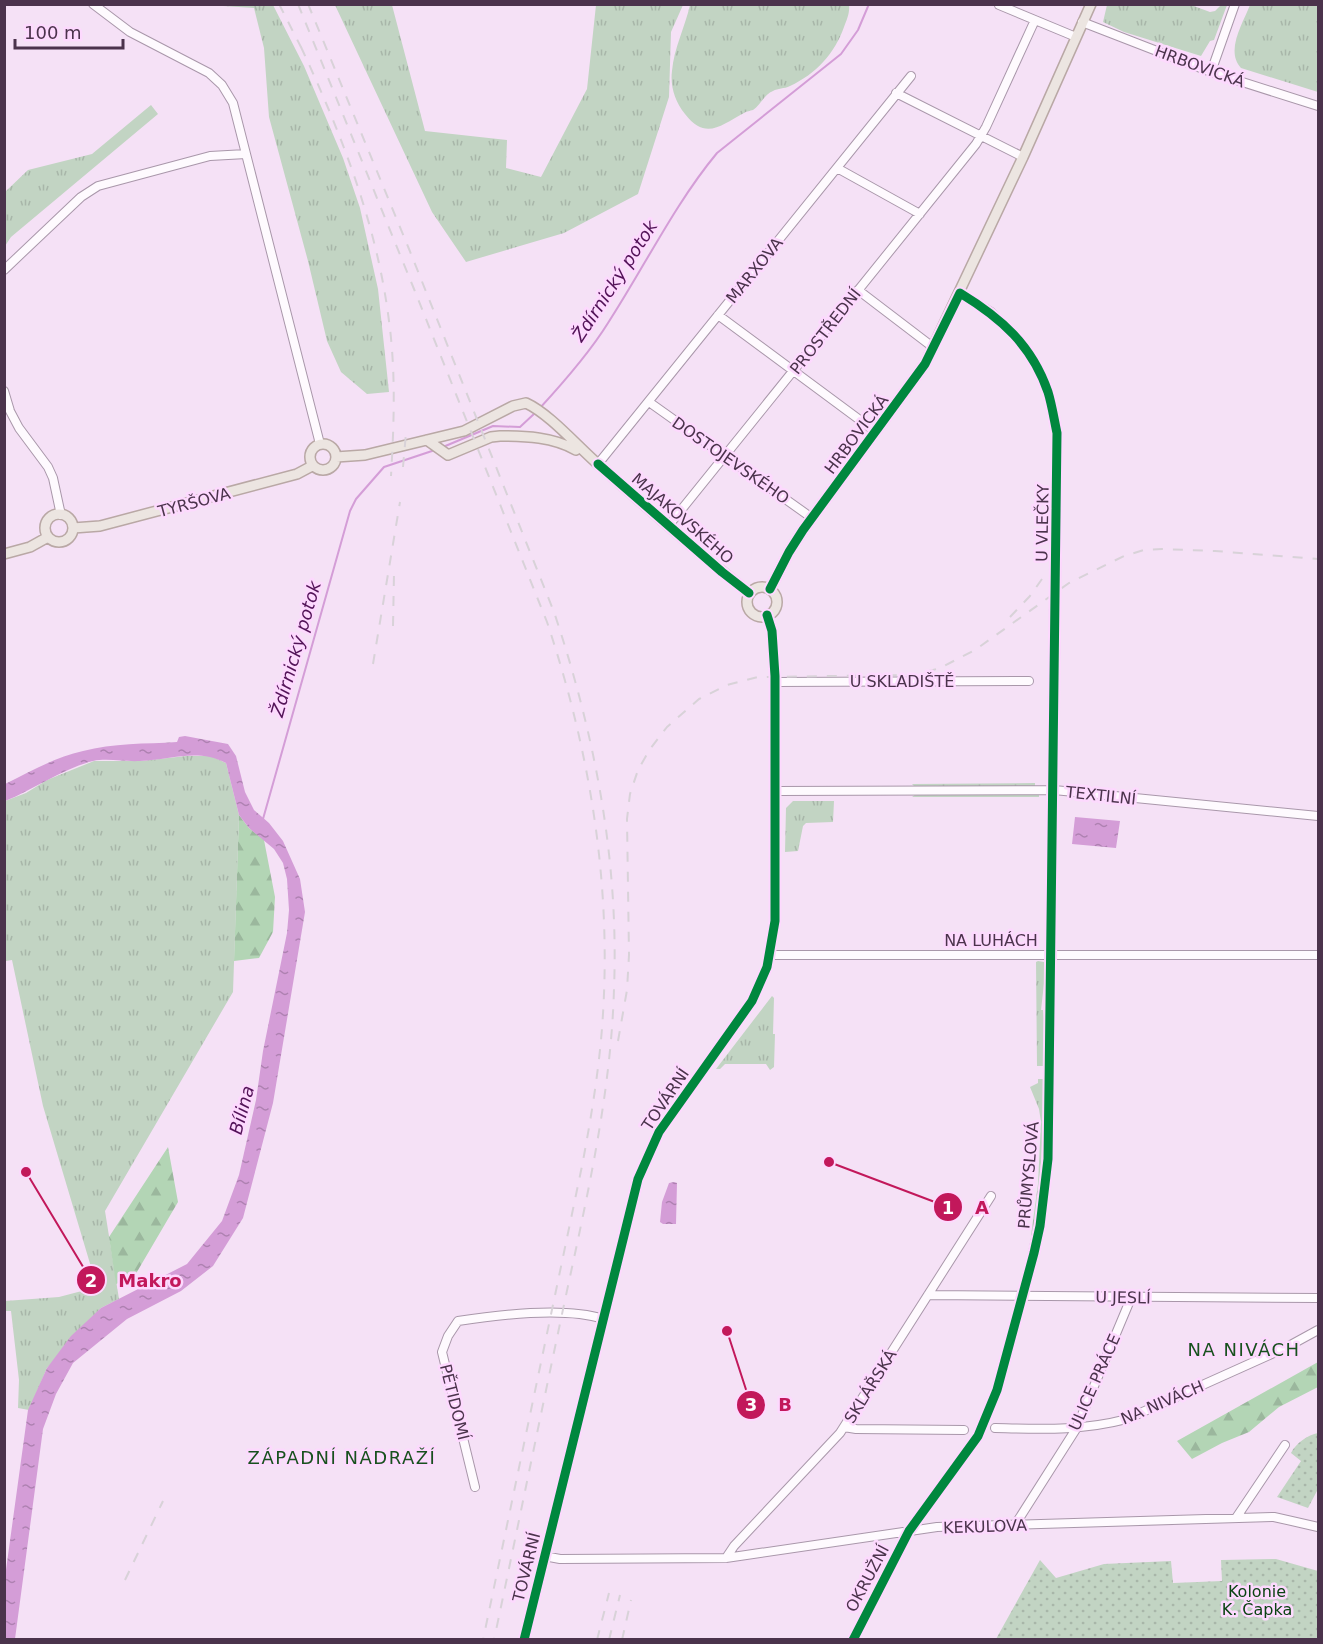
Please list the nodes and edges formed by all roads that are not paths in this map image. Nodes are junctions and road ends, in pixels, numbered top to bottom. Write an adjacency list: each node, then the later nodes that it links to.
1 (93, 4): 13 (street)
2 (1091, 4): 6 (main road, HRBOVICKÁ)
3 (1235, 4): 8 (street)
4 (999, 5): 5 (street)
5 (1035, 20): 7 (street); 12 (street, PROSTŘEDNÍ)
6 (1082, 22): 7 (main road, HRBOVICKÁ); 8 (street, HRBOVICKÁ)
7 (1076, 37): 14 (main road, HRBOVICKÁ)
8 (1211, 72): 11 (street, HRBOVICKÁ)
9 (910, 76): 10 (street, MARXOVA)
10 (896, 93): 12 (street); 15 (street, MARXOVA)
11 (1318, 106)
12 (981, 137): 14 (street); 16 (street, PROSTŘEDNÍ)
13 (246, 154): 17 (street); 28 (street)
14 (1023, 157): 19 (main road, HRBOVICKÁ)
15 (837, 168): 16 (street); 20 (street, MARXOVA)
16 (920, 214): 18 (street, PROSTŘEDNÍ)
17 (4, 270)
18 (858, 290): 21 (street); 22 (street, PROSTŘEDNÍ)
19 (960, 293): 21 (main road, HRBOVICKÁ); 45 (street, U VLEČKY)
20 (718, 315): 22 (street); 24 (street, MARXOVA)
21 (934, 348): 26 (main road, HRBOVICKÁ)
22 (794, 371): 26 (street); 29 (street, PROSTŘEDNÍ)
23 (4, 391): 33 (street)
24 (649, 402): 29 (street, DOSTOJEVSKÉHO); 31 (street, MARXOVA)
25 (500, 412): 27 (main road, TYRŠOVA); 31 (main road, MAJAKOVSKÉHO)
26 (876, 432): 34 (main road, HRBOVICKÁ)
27 (427, 440): 30 (main road, TYRŠOVA); 31 (main road, MAJAKOVSKÉHO)
28 (320, 444): 30 (main road); 32 (main road)
29 (725, 456): 34 (street, DOSTOJEVSKÉHO); 35 (street, PROSTŘEDNÍ)
30 (336, 457): 32 (main road, TYRŠOVA)
31 (598, 464): 35 (main road, MAJAKOVSKÉHO)
32 (312, 466): 36 (main road, TYRŠOVA)
33 (61, 515): 36 (main road); 37 (main road)
34 (812, 518): 39 (main road, HRBOVICKÁ)
35 (669, 525): 40 (main road, MAJAKOVSKÉHO)
36 (73, 528): 37 (main road, TYRŠOVA)
37 (48, 537): 38 (main road, TYRŠOVA)
38 (4, 554)
39 (770, 589): 40 (main road); 41 (main road)
40 (749, 593): 41 (main road)
41 (767, 615): 43 (street, TOVÁRNÍ)
42 (1029, 681): 43 (street, U SKLADIŠTĚ)
43 (775, 682): 44 (street, TOVÁRNÍ)
44 (776, 790): 45 (street, TEXTILNÍ); 47 (street, TOVÁRNÍ)
45 (1054, 790): 46 (street, TEXTILNÍ); 48 (street, PRŮMYSLOVÁ)
46 (1318, 816)
47 (771, 955): 48 (street, NA LUHÁCH); 55 (street, TOVÁRNÍ)
48 (1051, 955): 49 (street, NA LUHÁCH); 52 (street, PRŮMYSLOVÁ)
49 (1318, 956)
50 (991, 1196): 51 (street, SKLÁŘSKÁ)
51 (928, 1295): 52 (street, U JESLÍ); 57 (street, SKLÁŘSKÁ)
52 (1023, 1295): 53 (street, U JESLÍ); 66 (street, PRŮMYSLOVÁ)
53 (1131, 1298): 54 (street, U JESLÍ); 59 (street, ULICE PRÁCE)
54 (1318, 1298)
55 (603, 1319): 62 (street, PĚTIDOMÍ); 67 (street, TOVÁRNÍ)
56 (1318, 1330): 59 (street, NA NIVÁCH)
57 (844, 1427): 60 (street); 68 (street, SKLÁŘSKÁ)
58 (995, 1428): 59 (street, NA NIVÁCH)
59 (1076, 1429): 64 (street, ULICE PRÁCE)
60 (964, 1430)
61 (1285, 1445): 63 (street)
62 (475, 1487)
63 (1236, 1518): 64 (street, KEKULOVA); 65 (street, KEKULOVA)
64 (1015, 1525): 66 (street, KEKULOVA)
65 (1318, 1527)
66 (909, 1531): 68 (street, KEKULOVA); 70 (street, OKRUŽNÍ)
67 (544, 1556): 68 (street, KEKULOVA); 69 (street, TOVÁRNÍ)
68 (726, 1558)
69 (524, 1640)
70 (853, 1640)

